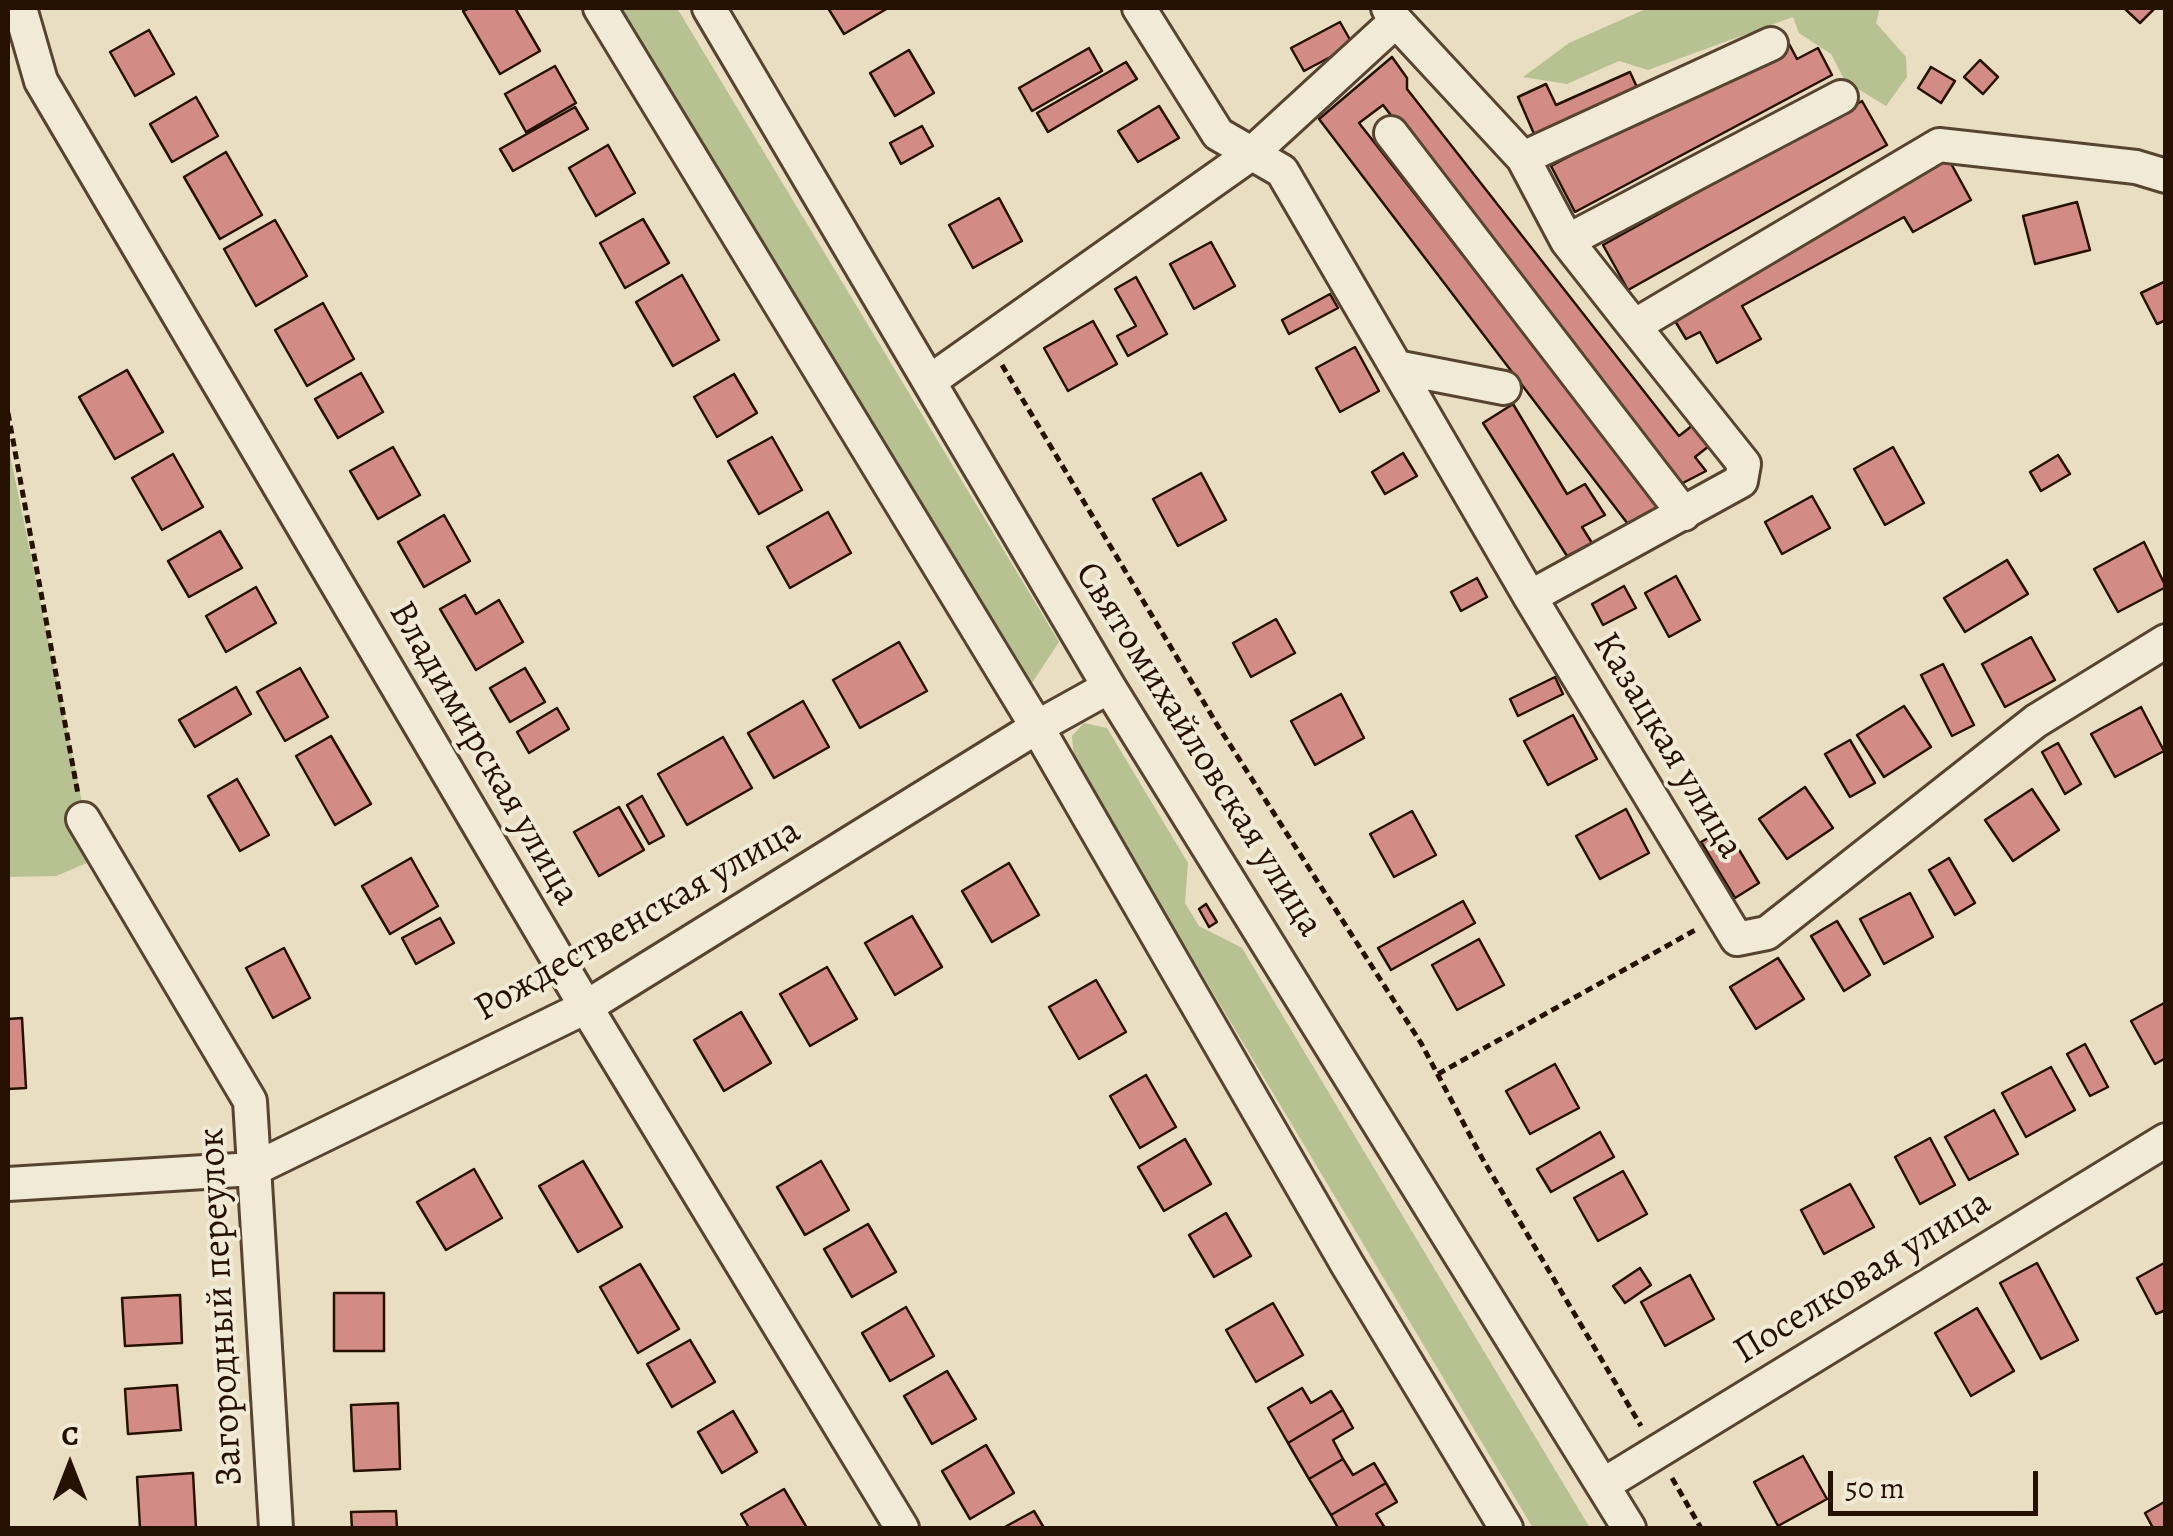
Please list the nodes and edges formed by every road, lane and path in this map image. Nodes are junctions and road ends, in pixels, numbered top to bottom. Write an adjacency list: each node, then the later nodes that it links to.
1 (20, 8): 26 (street, Владимирская улица)
2 (600, 8): 23 (street)
3 (708, 8): 16 (street, Святомихайловская улица)
4 (1140, 8): 9 (street, Казацкая улица)
5 (1392, 14): 9 (street); 10 (street)
6 (1771, 44): 10 (street)
7 (1841, 97): 12 (street)
8 (1391, 133): 19 (street)
9 (1251, 154): 14 (street); 15 (street, Казацкая улица)
10 (1522, 158): 12 (street)
11 (2166, 176): 13 (street)
12 (1568, 241): 13 (street)
13 (1634, 326): 19 (street)
14 (988, 341): 16 (street); 27 (path)
15 (1396, 367): 17 (street); 20 (street, Казацкая улица)
16 (930, 381): 22 (street, Святомихайловская улица)
17 (1504, 388)
18 (8, 413): 24 (path)
19 (1684, 514): 20 (street)
20 (1530, 597): 25 (street, Казацкая улица)
21 (2166, 641): 25 (street, Казацкая улица)
22 (1109, 687): 23 (street, Рождественская улица); 32 (street, Святомихайловская улица)
23 (1037, 728): 26 (street, Рождественская улица); 35 (street)
24 (83, 819): 29 (street, Загородный переулок)
25 (1722, 915): 27 (path)
26 (586, 1007): 29 (street, Рождественская улица); 34 (street, Владимирская улица)
27 (1438, 1074): 31 (path)
28 (2166, 1140): 31 (street, Поселковая улица)
29 (254, 1168): 30 (street, Рождественская улица); 33 (street, Загородный переулок)
30 (8, 1184)
31 (1656, 1452): 32 (street, Поселковая улица); 37 (path)
32 (1603, 1485): 36 (street, Святомихайловская улица)
33 (276, 1528)
34 (902, 1528)
35 (1506, 1528)
36 (1629, 1528)
37 (1702, 1528)

